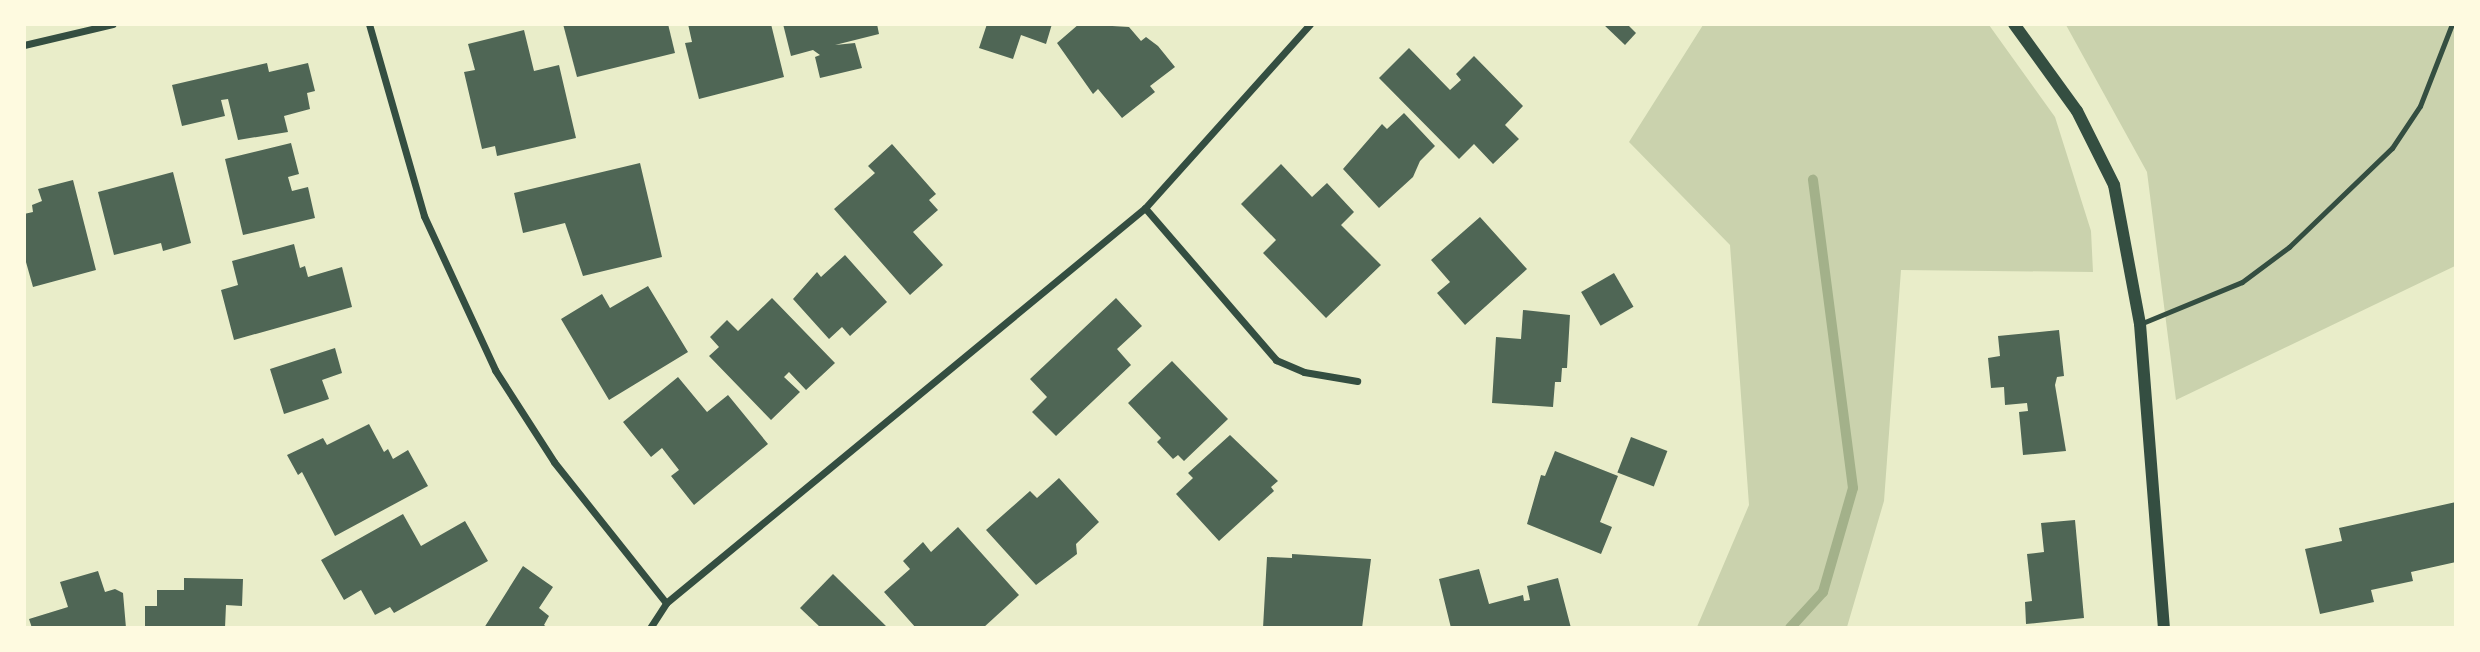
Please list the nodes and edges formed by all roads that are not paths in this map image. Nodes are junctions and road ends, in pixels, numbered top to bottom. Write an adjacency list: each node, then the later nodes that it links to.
1 (113, 24): 6 (street)
2 (369, 24): 10 (street)
3 (2014, 24): 8 (street)
4 (2452, 24): 8 (lane)
5 (1307, 26): 7 (street)
6 (24, 45)
7 (1145, 208): 9 (street); 10 (street)
8 (2140, 324): 12 (street)
9 (1357, 381)
10 (666, 603): 11 (street)
11 (650, 628)
12 (2165, 628)

